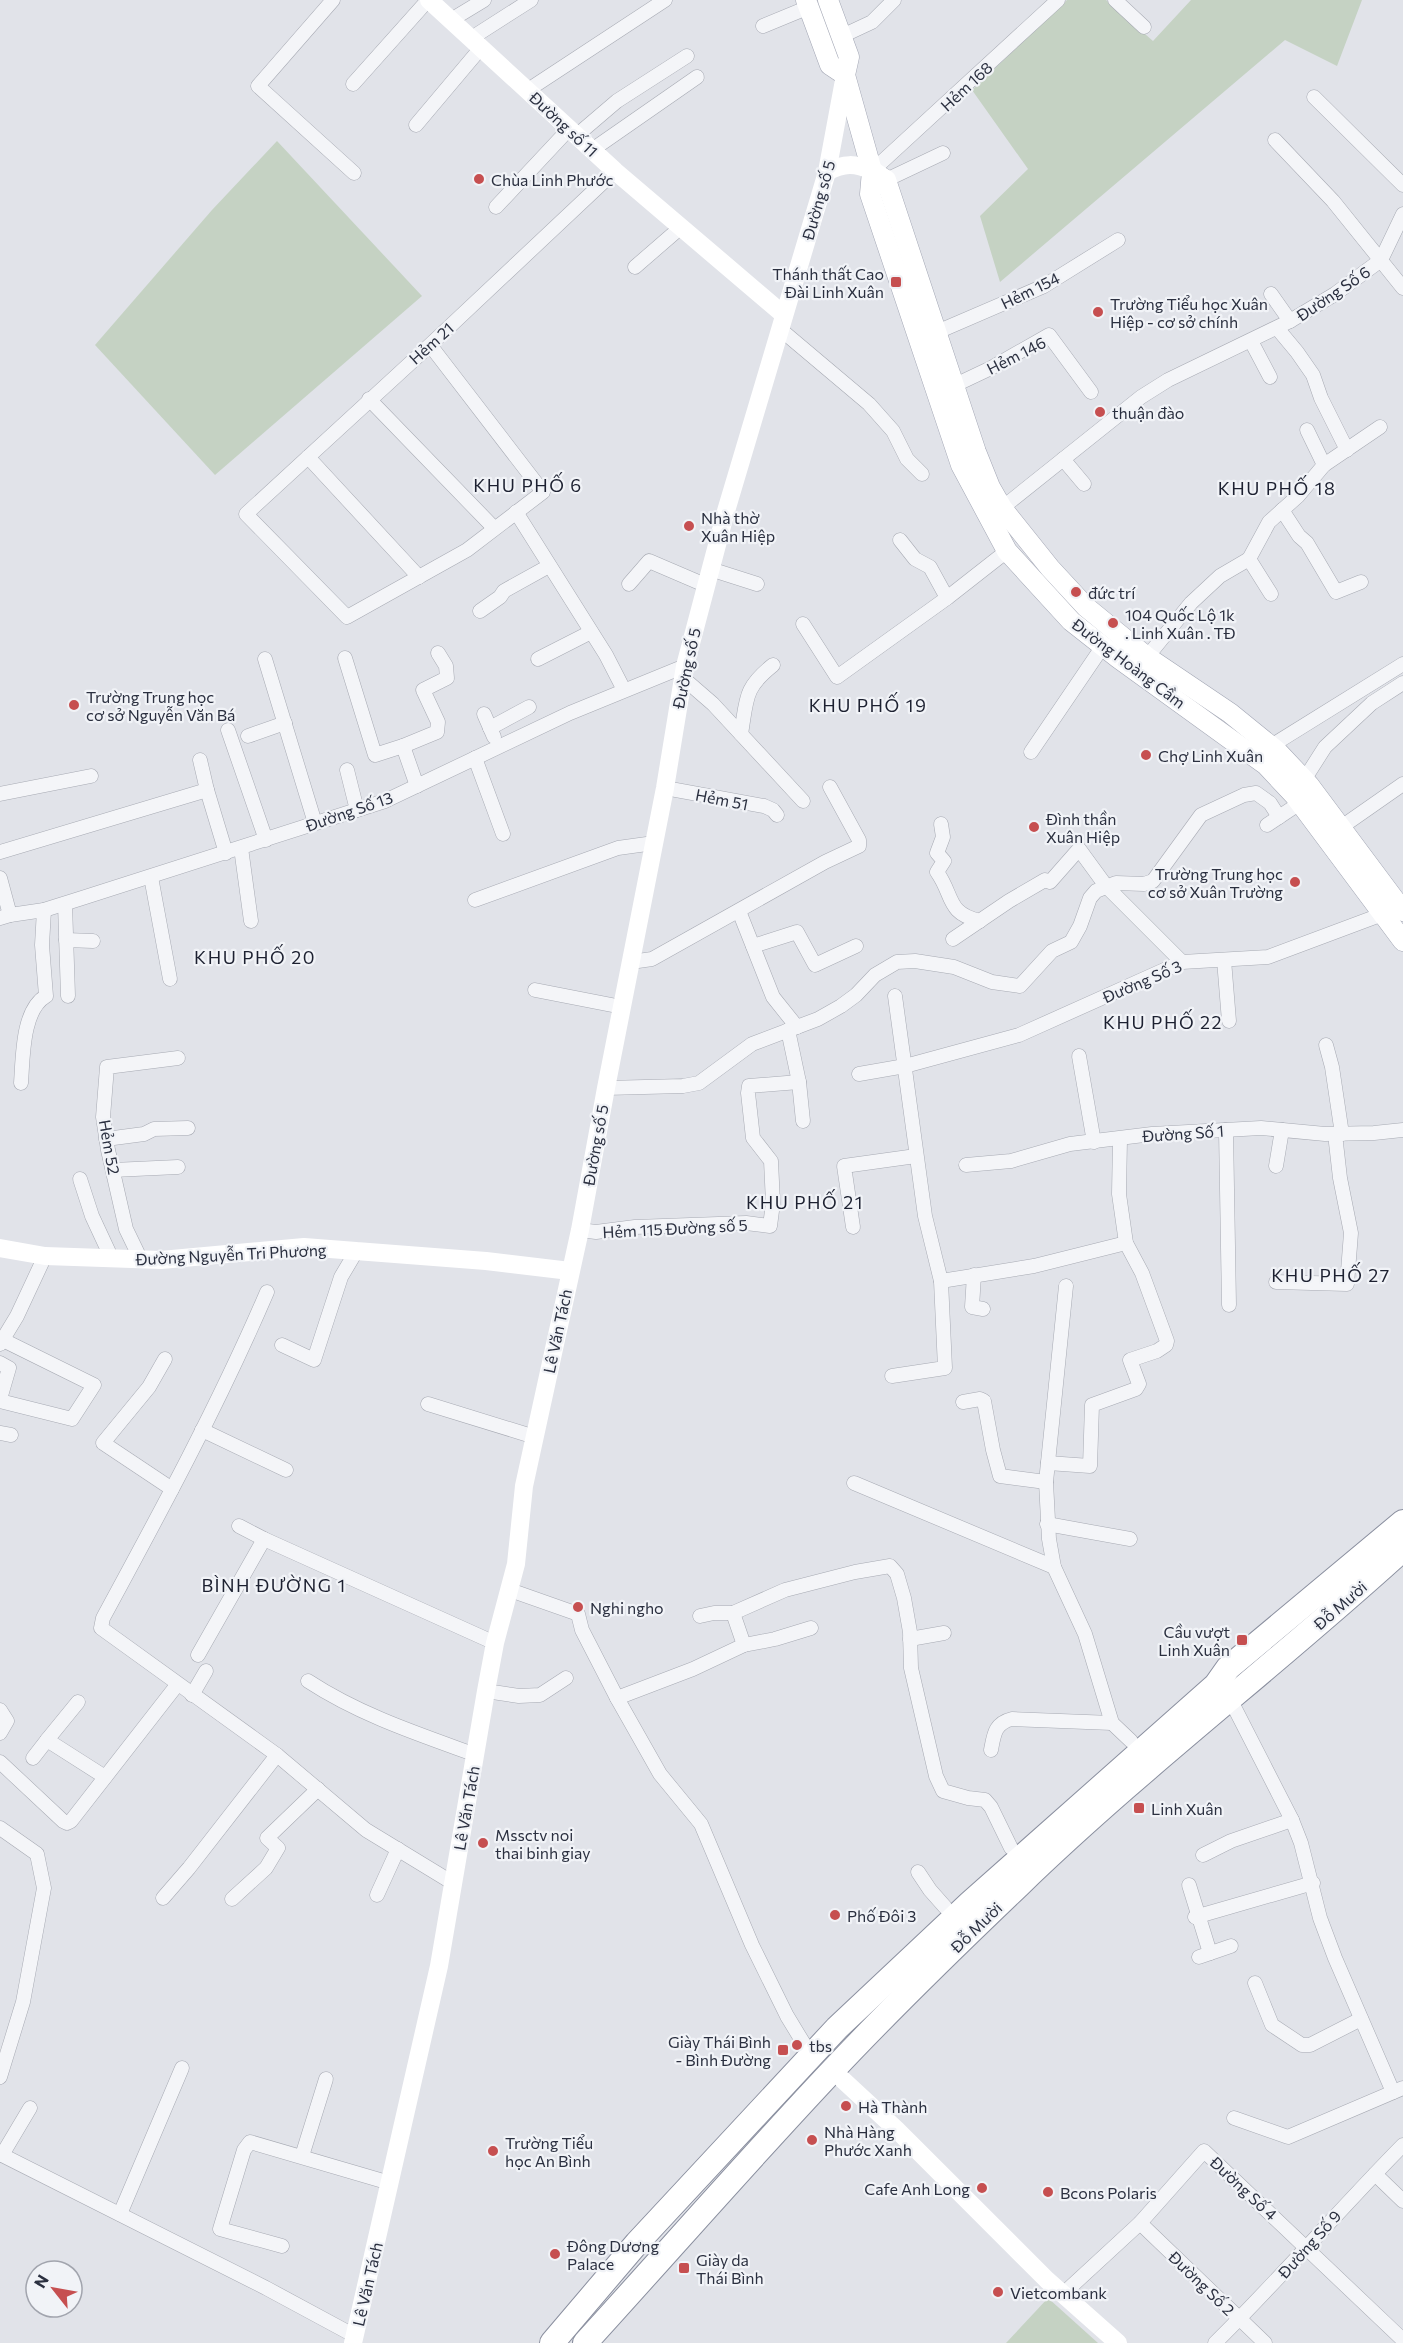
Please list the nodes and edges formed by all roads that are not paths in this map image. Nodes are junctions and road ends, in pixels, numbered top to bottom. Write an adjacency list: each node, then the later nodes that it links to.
1 (333, 0): 29 (street)
2 (428, 0): 11 (main road, Đường số 11); 19 (street)
3 (484, 0): 11 (street)
4 (531, 0): 15 (street)
5 (665, 0): 20 (street)
6 (828, 0): 14 (main road, Đường Hoàng Cầm)
7 (894, 0): 14 (street)
8 (1057, 0): 30 (street, Hẻm 168)
9 (1115, 0): 13 (street)
10 (807, 4): 12 (street); 17 (main road, Đường Hoàng Cầm)
11 (451, 20): 15 (main road, Đường số 11)
12 (763, 26)
13 (1144, 27)
14 (842, 36): 17 (main road, Đường Hoàng Cầm)
15 (475, 44): 20 (main road, Đường số 11); 22 (street)
16 (687, 56): 23 (street)
17 (845, 75): 28 (main road, Đường số 5); 30 (main road, Đường Hoàng Cầm)
18 (697, 77): 25 (street)
19 (353, 84)
20 (528, 90): 23 (main road, Đường số 11)
21 (1314, 97): 31 (street)
22 (416, 125)
23 (573, 133): 25 (main road, Đường số 11); 32 (street)
24 (1275, 140): 38 (street)
25 (592, 150): 27 (main road, Đường số 11)
26 (943, 153): 30 (street)
27 (615, 171): 34 (main road, Đường số 11); 47 (street, Hẻm 21)
28 (827, 172): 30 (main road); 43 (main road, Đường số 5)
29 (354, 173)
30 (879, 175): 45 (main road, Đường Hoàng Cầm); 65 (main road, Đường Hoàng Cầm)
31 (1403, 185)
32 (496, 207)
33 (1403, 214): 35 (street, Đường Số 6)
34 (680, 228): 39 (street); 43 (main road, Đường số 11)
35 (1393, 235): 37 (street); 38 (street, Đường Số 6)
36 (1118, 240): 45 (street, Hẻm 154)
37 (1403, 248)
38 (1381, 260): 40 (street); 42 (street, Đường Số 6)
39 (635, 267)
40 (1403, 288)
41 (1271, 294): 42 (street)
42 (1290, 321): 44 (street, Đường Số 6)
43 (782, 322): 58 (street); 69 (main road, Đường số 5)
44 (1277, 328): 46 (street, Đường Số 6); 54 (street)
45 (937, 332): 49 (main road, Đường Hoàng Cầm)
46 (1251, 341): 48 (street); 56 (street, Đường Số 6)
47 (430, 345): 51 (street, Hẻm 21); 62 (street)
48 (1270, 377)
49 (953, 386): 50 (street, Hẻm 146); 60 (main road, Đường Hoàng Cầm)
50 (1091, 392)
51 (369, 399): 55 (street, Hẻm 21); 63 (street)
52 (1380, 427): 54 (street)
53 (1306, 430): 57 (street)
54 (1347, 450): 57 (street)
55 (308, 457): 68 (street); 68 (street, Hẻm 21)
56 (1064, 459): 59 (street); 60 (street, Đường Số 6)
57 (1324, 465): 61 (street)
58 (922, 474)
59 (1084, 484)
60 (1002, 508): 80 (main road, Đường Hoàng Cầm)
61 (1282, 510): 66 (street); 70 (street)
62 (516, 512): 63 (street); 67 (street)
63 (494, 528): 68 (street)
64 (900, 540): 74 (street)
65 (1007, 551): 74 (street); 78 (main road, Đường Hoàng Cầm)
66 (1249, 560): 73 (street); 80 (street)
67 (549, 566): 75 (street); 77 (street)
68 (419, 577)
69 (707, 577): 71 (street); 72 (street); 86 (main road, Đường số 5)
70 (1361, 582)
71 (629, 584)
72 (757, 584)
73 (1271, 594)
74 (946, 598): 76 (street)
75 (480, 611)
76 (803, 624)
77 (591, 633): 83 (street); 88 (street)
78 (1103, 646): 99 (street); 112 (main road, Đường Hoàng Cầm)
79 (438, 653): 96 (street)
80 (1147, 657): 97 (main road, Đường Hoàng Cầm)
81 (345, 658): 96 (street)
82 (265, 659): 91 (street)
83 (538, 659)
84 (1403, 664): 97 (street)
85 (773, 665): 94 (street)
86 (684, 672): 88 (street, Đường Số 13); 94 (street); 108 (main road, Đường số 5)
87 (1403, 683): 104 (street)
88 (624, 690): 98 (street, Đường Số 13)
89 (529, 707): 92 (street)
90 (484, 714): 92 (street)
91 (285, 723): 95 (street); 115 (street)
92 (490, 728): 98 (street)
93 (228, 730): 119 (street)
94 (741, 734): 111 (street)
95 (248, 736)
96 (403, 746): 106 (street)
97 (1271, 746): 104 (main road, Đường Hoàng Cầm)
98 (498, 747): 100 (street, Đường Số 13)
99 (1032, 752)
100 (475, 758): 106 (street, Đường Số 13); 118 (street)
101 (200, 760): 109 (street)
102 (347, 770): 113 (street)
103 (91, 776): 110 (street)
104 (1304, 780): 117 (main road, Đường Hoàng Cầm)
105 (1403, 784): 117 (street)
106 (417, 786): 113 (street, Đường Số 13)
107 (830, 787): 130 (street)
108 (665, 788): 114 (street, Hẻm 51); 120 (main road, Đường số 5)
109 (207, 790): 122 (street); 123 (street)
110 (0, 794)
111 (803, 801)
112 (1300, 803): 126 (street); 132 (main road, Đường Hoàng Cầm)
113 (357, 810): 115 (street, Đường Số 13)
114 (777, 815)
115 (315, 824): 119 (street, Đường Số 13)
116 (941, 824): 135 (street)
117 (1340, 828): 131 (main road, Đường Hoàng Cầm)
118 (503, 834)
119 (266, 840): 121 (street, Đường Số 13)
120 (654, 843): 127 (street); 143 (main road, Đường số 5)
121 (241, 848): 123 (street, Đường Số 13); 134 (street)
122 (0, 852)
123 (226, 853): 124 (street, Đường Số 13)
124 (151, 876): 128 (street, Đường Số 13); 145 (street)
125 (0, 878): 133 (street)
126 (1106, 886): 135 (street); 144 (street); 151 (street)
127 (475, 900)
128 (65, 904): 129 (street, Đường Số 13); 137 (street)
129 (44, 910): 133 (street, Đường Số 13); 158 (street)
130 (739, 911): 140 (street); 143 (street)
131 (1403, 911)
132 (1383, 914): 139 (main road, Đường Hoàng Cầm); 142 (street, Đường Số 3)
133 (5, 917)
134 (251, 921)
135 (980, 921): 136 (street)
136 (953, 939)
137 (66, 940): 138 (street); 147 (street)
138 (93, 940)
139 (1403, 941)
140 (753, 946): 141 (street); 151 (street)
141 (856, 946)
142 (1224, 960): 144 (street, Đường Số 3); 150 (street)
143 (631, 962): 149 (main road, Đường số 5)
144 (1182, 962): 155 (street, Đường Số 3)
145 (170, 979)
146 (535, 990): 149 (street)
147 (68, 996)
148 (895, 996): 155 (street)
149 (622, 1007): 159 (main road, Đường số 5)
150 (1229, 1021)
151 (793, 1029): 157 (street); 159 (street)
152 (1326, 1045): 165 (street)
153 (1079, 1056): 168 (street)
154 (178, 1058): 166 (street, Hẻm 52)
155 (905, 1066): 156 (street, Đường Số 3); 169 (street)
156 (859, 1074)
157 (799, 1082): 160 (street); 176 (street, Hẻm 115 Đường số 5)
158 (21, 1083)
159 (606, 1088): 176 (main road, Đường số 5)
160 (803, 1121)
161 (188, 1128): 166 (street)
162 (1226, 1130): 163 (street, Đường Số 1); 167 (street, Đường Số 1); 189 (street)
163 (1282, 1130): 165 (street, Đường Số 1); 171 (street)
164 (1403, 1130): 165 (street, Đường Số 1)
165 (1338, 1134): 186 (street)
166 (106, 1139): 173 (street, Hẻm 52)
167 (1119, 1139): 168 (street, Đường Số 1); 177 (street)
168 (1095, 1142): 170 (street, Đường Số 1)
169 (916, 1156): 175 (street); 185 (street)
170 (966, 1166)
171 (1276, 1166)
172 (178, 1167): 173 (street)
173 (113, 1170): 182 (street, Hẻm 52)
174 (80, 1179): 181 (street)
175 (852, 1227)
176 (580, 1230): 183 (main road, Đường số 5)
177 (1126, 1243): 184 (street); 201 (street)
178 (0, 1248): 180 (main road, Đường Nguyễn Tri Phương)
179 (357, 1250): 182 (main road, Đường Nguyễn Tri Phương); 183 (main road, Đường Nguyễn Tri Phương); 192 (street)
180 (45, 1256): 181 (main road, Đường Nguyễn Tri Phương); 191 (street)
181 (112, 1260): 182 (main road, Đường Nguyễn Tri Phương)
182 (141, 1260)
183 (570, 1272): 200 (main road, Lê Văn Tách)
184 (974, 1275): 185 (street); 190 (street)
185 (941, 1281): 195 (street)
186 (1276, 1282)
187 (1066, 1286): 201 (street)
188 (267, 1292): 199 (street)
189 (1229, 1305)
190 (983, 1309)
191 (2, 1342): 196 (street)
192 (282, 1345)
193 (165, 1359): 205 (street)
194 (0, 1362): 196 (street)
195 (892, 1376)
196 (0, 1400)
197 (963, 1402): 203 (street)
198 (428, 1404): 200 (street)
199 (202, 1430): 202 (street); 205 (street)
200 (534, 1437): 216 (main road, Lê Văn Tách)
201 (1048, 1463): 203 (street)
202 (286, 1470)
203 (1046, 1482): 208 (street)
204 (854, 1483): 213 (street)
205 (172, 1489): 231 (street)
206 (1403, 1505): 214 (highway, Đỗ Mười)
207 (1403, 1522): 214 (highway, Đỗ Mười)
208 (1047, 1524): 211 (street); 213 (street)
209 (239, 1526): 210 (street)
210 (264, 1539): 223 (street); 226 (street)
211 (1130, 1539)
212 (1403, 1549): 215 (highway, Đỗ Mười)
213 (1054, 1567): 238 (street)
214 (1342, 1571): 227 (highway, Đỗ Mười)
215 (1385, 1577): 219 (highway, Đỗ Mười); 225 (highway, Đỗ Mười)
216 (510, 1590): 223 (main road, Lê Văn Tách); 234 (street)
217 (733, 1613): 218 (street); 222 (street); 224 (street)
218 (700, 1617)
219 (1315, 1626): 225 (highway); 236 (highway, Đỗ Mười)
220 (811, 1628): 224 (street)
221 (944, 1633): 222 (street)
222 (910, 1639): 251 (street)
223 (495, 1643): 232 (main road, Lê Văn Tách)
224 (744, 1645): 234 (street)
225 (1305, 1650): 236 (highway, Đỗ Mười)
226 (198, 1655)
227 (1228, 1668): 241 (highway, Đỗ Mười); 266 (highway, Đỗ Mười)
228 (206, 1671): 233 (street)
229 (566, 1678): 232 (street)
230 (308, 1681): 244 (street)
231 (177, 1684): 233 (street); 247 (street)
232 (486, 1691): 244 (main road, Lê Văn Tách)
233 (192, 1695): 243 (street)
234 (617, 1698): 266 (street)
235 (78, 1702): 240 (street)
236 (1232, 1702): 249 (street); 268 (highway, Đỗ Mười)
237 (0, 1710): 239 (street)
238 (1112, 1723): 241 (street); 242 (street)
239 (0, 1733)
240 (47, 1740): 245 (street); 247 (street)
241 (1131, 1741): 251 (highway, Đỗ Mười)
242 (991, 1750)
243 (277, 1755): 248 (street); 259 (street)
244 (476, 1755): 255 (main road, Lê Văn Tách)
245 (33, 1758)
246 (0, 1761): 247 (street)
247 (105, 1777)
248 (318, 1789): 252 (street); 260 (street)
249 (1292, 1820): 253 (street); 256 (street)
250 (0, 1828): 269 (street)
251 (1011, 1848): 261 (highway, Đỗ Mười)
252 (398, 1850): 255 (street); 258 (street)
253 (1203, 1855)
254 (918, 1872): 261 (street)
255 (453, 1883): 278 (main road, Lê Văn Tách)
256 (1313, 1883): 262 (street); 265 (street)
257 (1189, 1885): 262 (street)
258 (377, 1895)
259 (163, 1898)
260 (232, 1899)
261 (945, 1907): 266 (highway, Đỗ Mười)
262 (1196, 1917): 263 (street)
263 (1231, 1946)
264 (1256, 1983): 265 (street)
265 (1361, 2019): 271 (street)
266 (809, 2048): 268 (highway); 288 (highway, Đỗ Mười); 289 (highway, Đỗ Mười)
267 (182, 2068): 280 (street)
268 (838, 2075): 284 (main road); 290 (highway, Đỗ Mười); 291 (highway, Đỗ Mười)
269 (0, 2077)
270 (326, 2079): 276 (street)
271 (1398, 2090): 273 (street)
272 (30, 2108): 275 (street)
273 (1234, 2118)
274 (1403, 2145): 277 (street, Đường Số 9)
275 (1, 2154): 280 (street)
276 (302, 2156): 278 (street); 282 (street)
277 (1375, 2174): 279 (street); 283 (street, Đường Số 9)
278 (390, 2182): 286 (main road, Lê Văn Tách)
279 (1403, 2201)
280 (120, 2214): 286 (street)
281 (1140, 2223): 283 (street, Đường Số 4); 284 (street, Đường Số 4); 285 (street, Đường Số 2)
282 (282, 2246)
283 (1306, 2247): 285 (street, Đường Số 9); 287 (street, Đường Số 4)
284 (1063, 2294): 292 (main road)
285 (1240, 2319): 293 (street, Đường Số 9); 294 (street, Đường Số 2)
286 (354, 2340)
287 (1403, 2340)
288 (537, 2343)
289 (552, 2343)
290 (585, 2343)
291 (600, 2343)
292 (1119, 2343)
293 (1215, 2343)
294 (1265, 2343)

